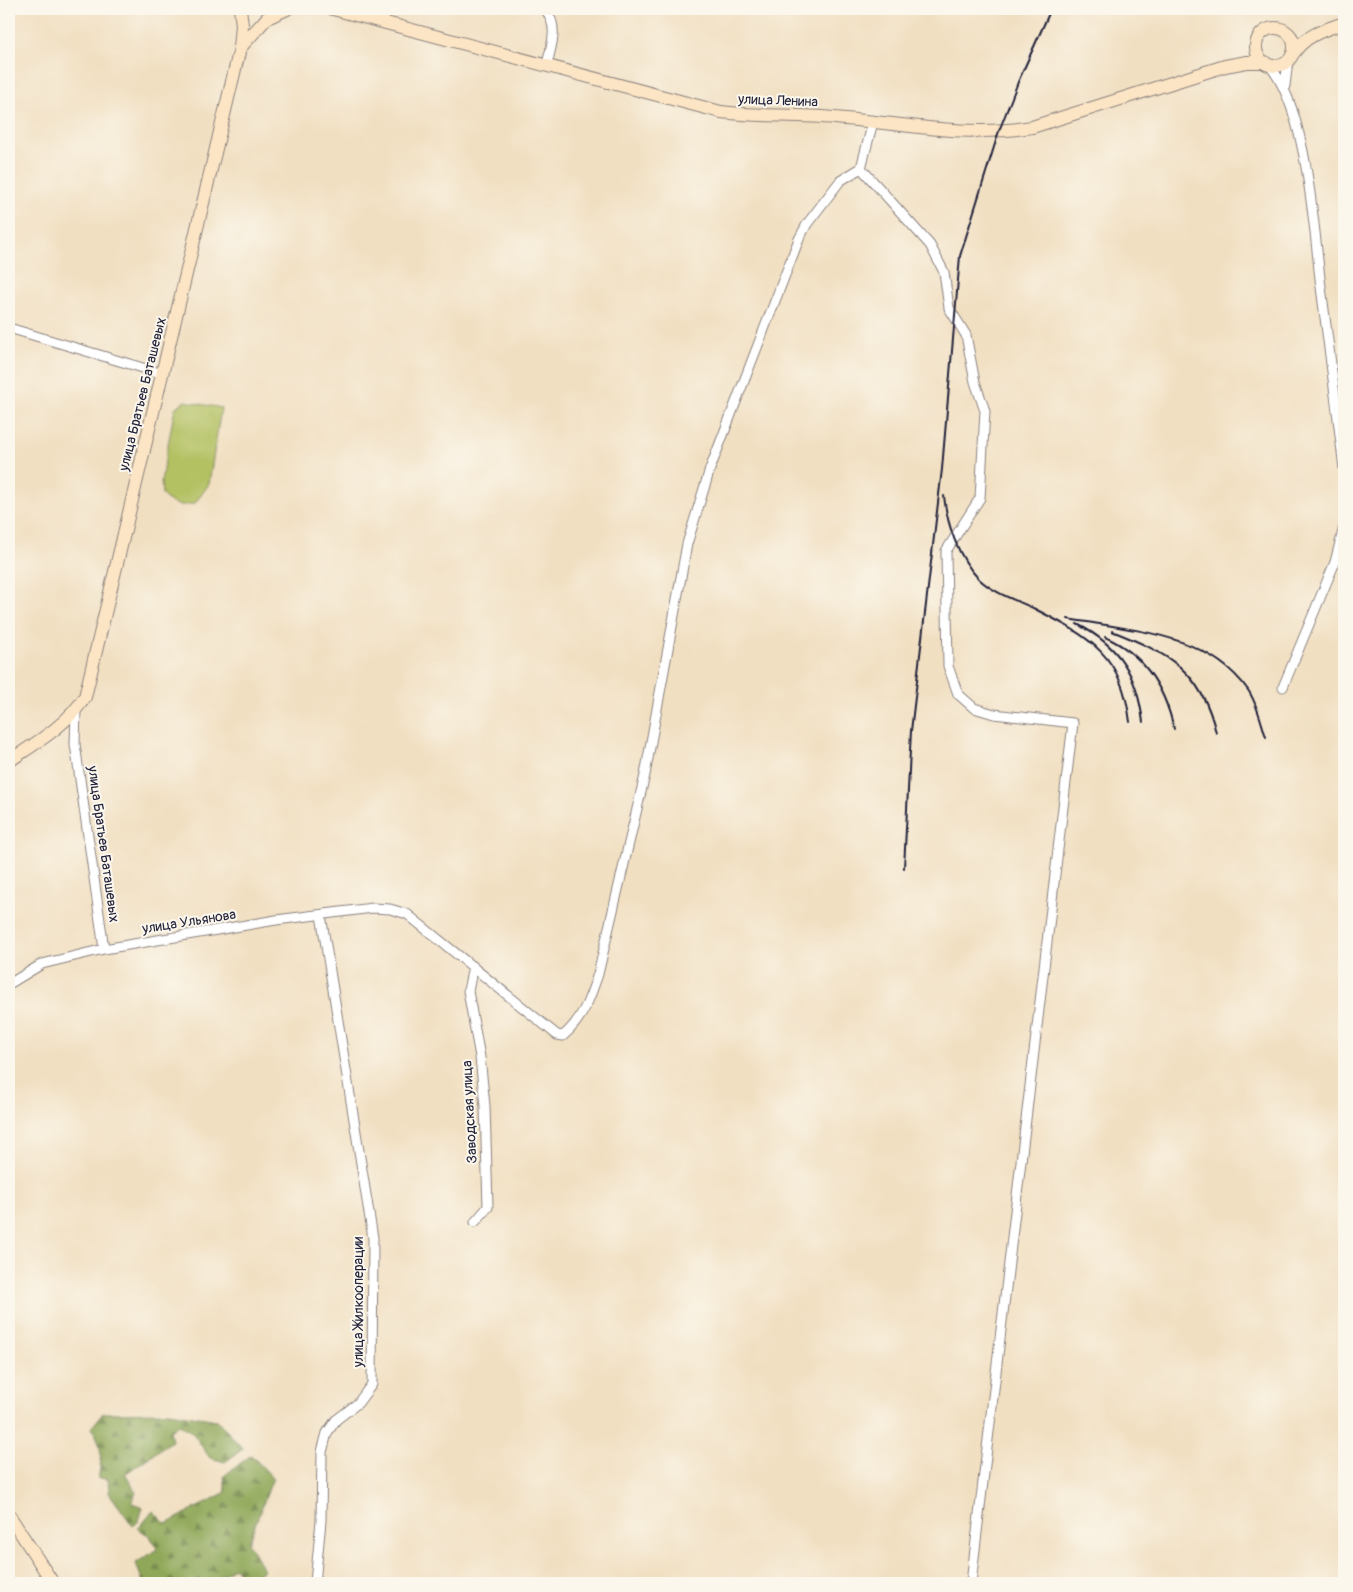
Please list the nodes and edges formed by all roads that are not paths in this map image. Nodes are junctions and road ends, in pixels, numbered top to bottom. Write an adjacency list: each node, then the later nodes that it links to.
1 (240, 9): 6 (street, улица Братьев Баташевых); 11 (street, улица Братьев Баташевых)
2 (287, 9): 6 (street, улица Братьев Баташевых)
3 (322, 9): 4 (street)
4 (334, 9): 14 (street, улица Ленина)
5 (545, 9): 14 (street)
6 (271, 13): 11 (street, улица Братьев Баташевых)
7 (1344, 23): 9 (street)
8 (1286, 32): 9 (street); 10 (street); 12 (street)
9 (1312, 35): 12 (street)
10 (1257, 42): 13 (street); 15 (street)
11 (240, 48): 20 (street, улица Братьев Баташевых)
12 (1291, 57): 13 (street); 16 (street)
13 (1266, 63): 15 (street); 16 (street)
14 (547, 64): 17 (street, улица Ленина)
15 (1225, 66): 17 (street, улица Ленина)
16 (1286, 91): 21 (street)
17 (873, 122): 18 (street)
18 (861, 168): 30 (street, улица Ульянова); 36 (street)
19 (9, 328): 20 (street)
20 (162, 374): 24 (street, улица Братьев Баташевых)
21 (1344, 469)
22 (1344, 528): 23 (street)
23 (1283, 687)
24 (76, 711): 25 (street); 26 (street, улица Братьев Баташевых)
25 (56, 728): 26 (street); 27 (street)
26 (75, 744): 29 (street, улица Братьев Баташевых)
27 (9, 761)
28 (320, 915): 29 (street, улица Ульянова); 30 (street, улица Ульянова); 35 (street, улица Жилкооперации)
29 (104, 949): 31 (street, улица Ульянова)
30 (473, 966): 32 (street, Заводская улица)
31 (9, 984)
32 (476, 1222)
33 (9, 1515): 34 (street)
34 (53, 1583)
35 (315, 1583)
36 (971, 1583)

